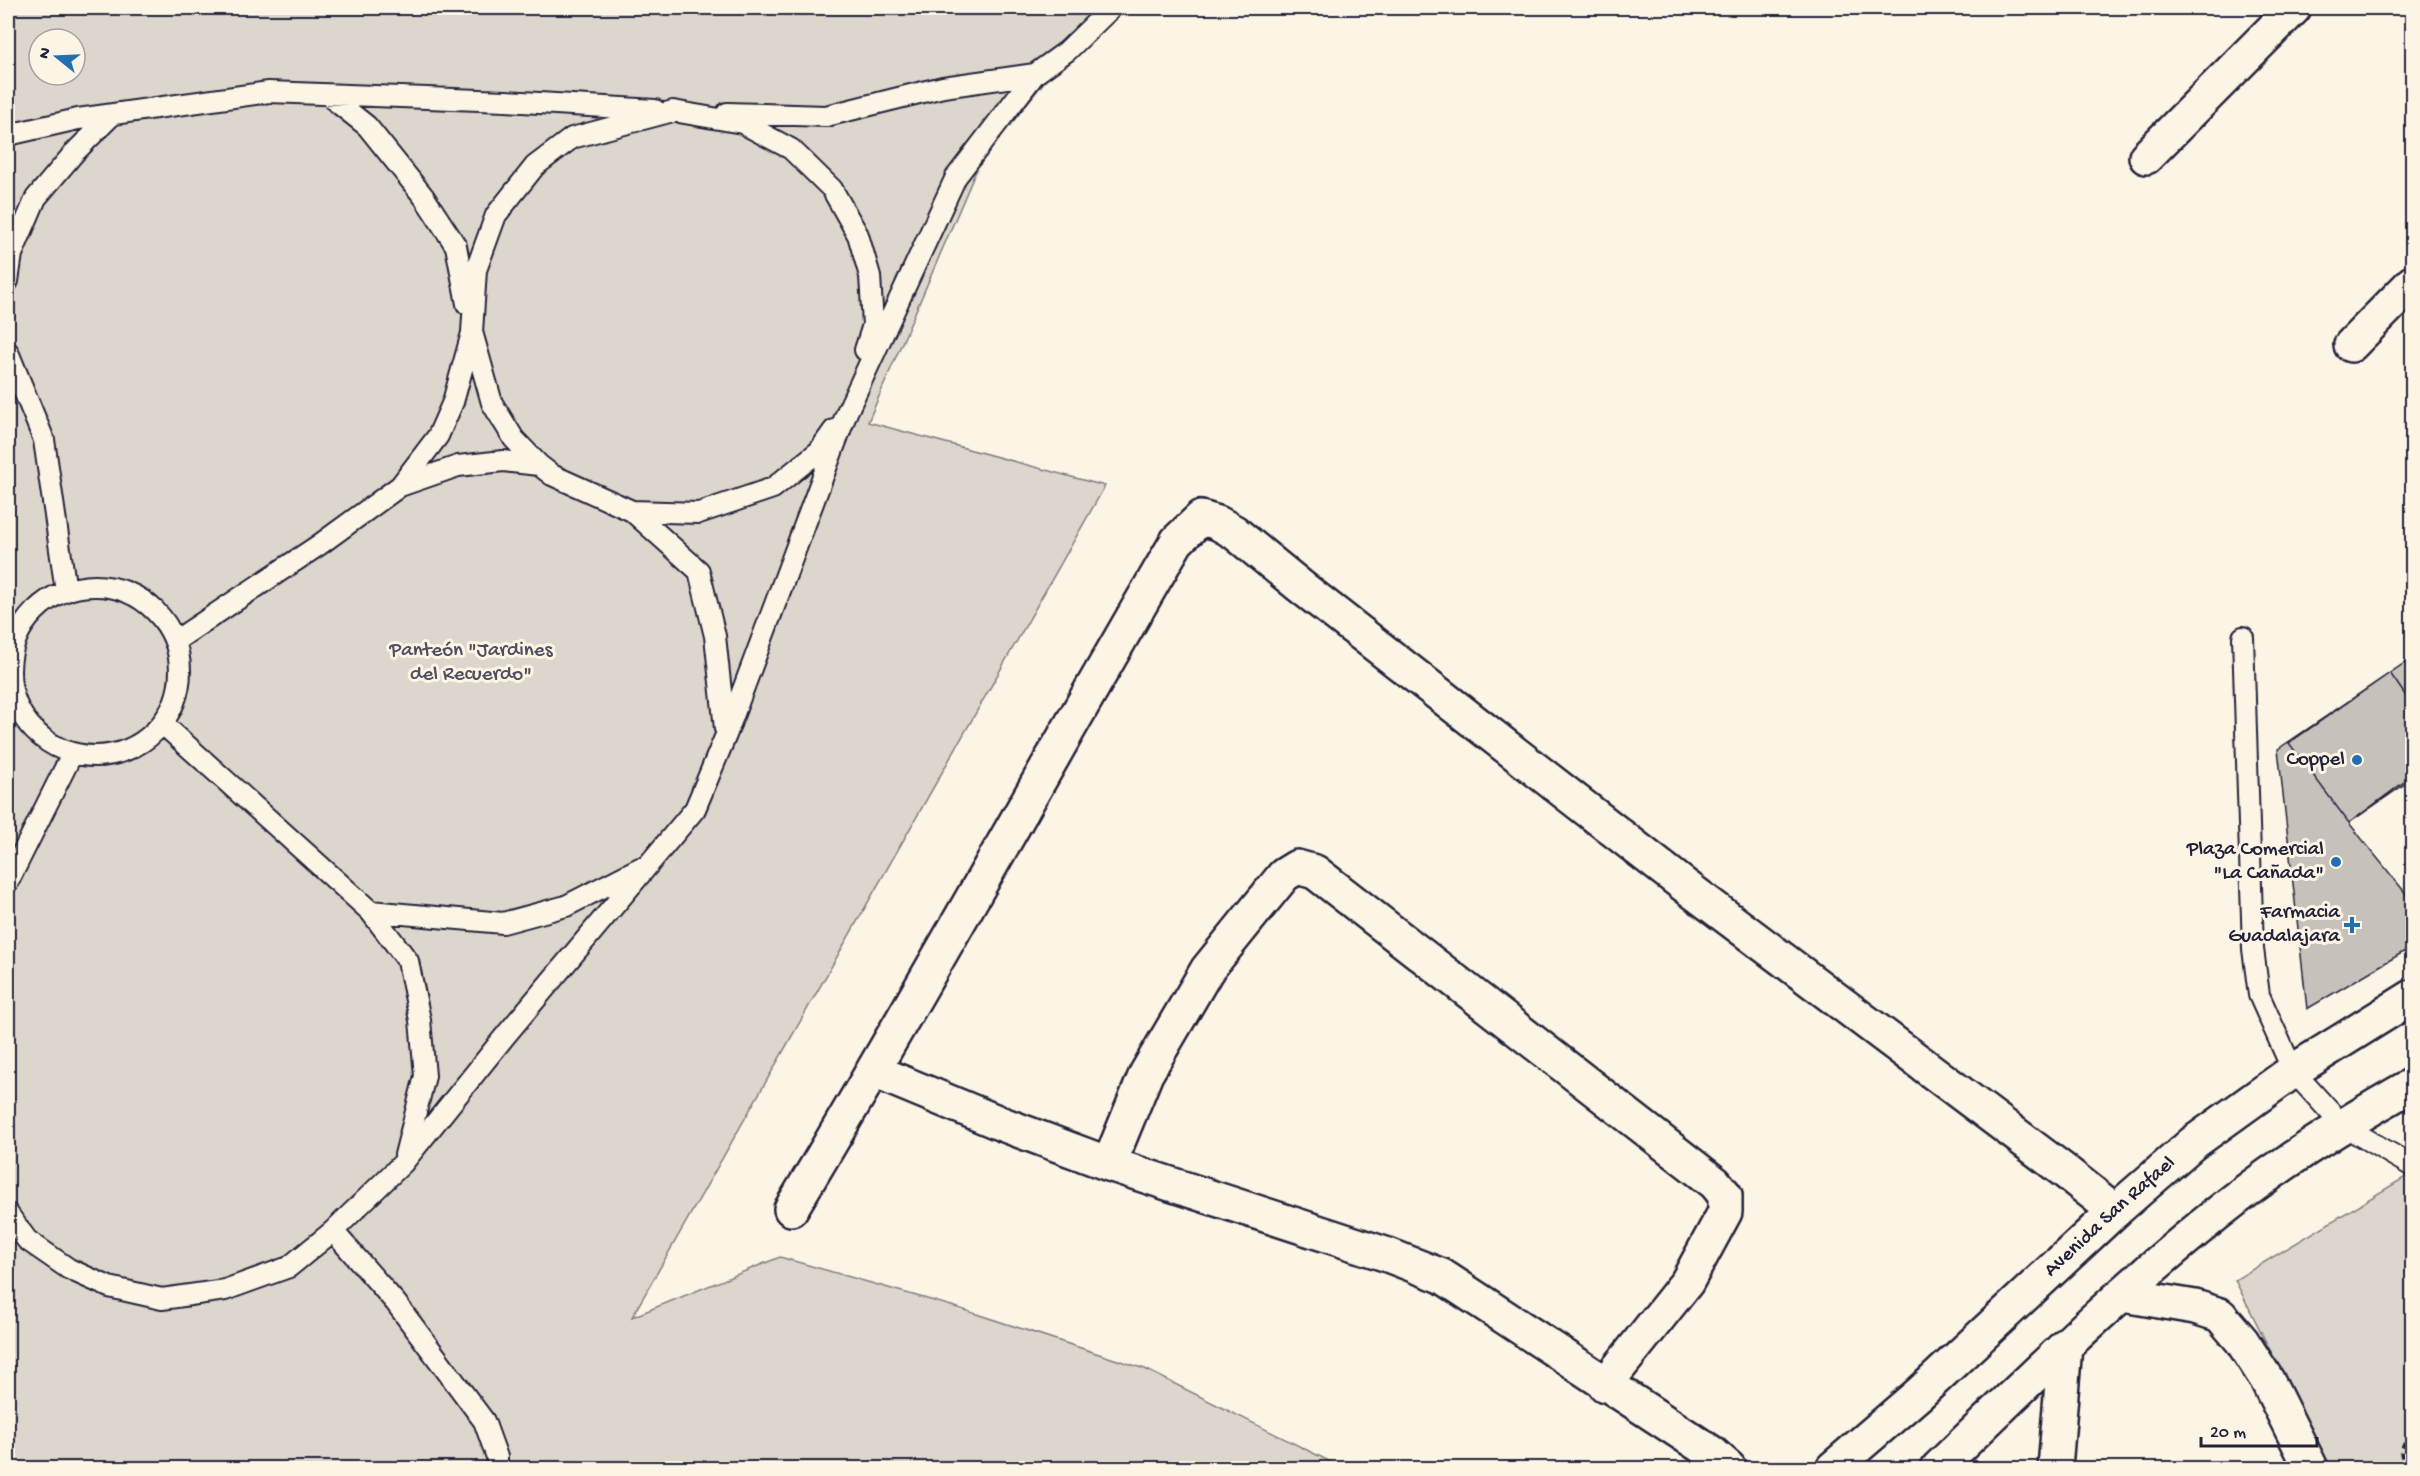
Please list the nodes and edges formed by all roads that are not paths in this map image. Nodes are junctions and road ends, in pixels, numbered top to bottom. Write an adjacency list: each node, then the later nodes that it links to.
1 (1111, 8): 3 (lane)
2 (2294, 8): 8 (street)
3 (1035, 74): 5 (lane); 14 (lane)
4 (328, 95): 5 (lane); 6 (lane); 11 (lane)
5 (673, 111): 11 (lane); 14 (lane)
6 (113, 114): 7 (lane); 9 (lane)
7 (8, 135)
8 (2146, 157)
9 (8, 281)
10 (2412, 283): 12 (street)
11 (472, 332): 15 (lane); 16 (lane)
12 (2350, 345)
13 (8, 352): 18 (lane)
14 (847, 412): 17 (lane); 23 (lane)
15 (539, 465): 16 (lane); 17 (lane)
16 (400, 486): 20 (lane)
17 (632, 511): 23 (lane)
18 (66, 591): 20 (lane); 21 (lane)
19 (2243, 637): 30 (lane)
20 (175, 641): 22 (lane)
21 (10, 653): 24 (lane)
22 (163, 724): 24 (lane); 27 (lane)
23 (726, 735): 25 (lane)
24 (72, 754): 26 (lane)
25 (649, 863): 27 (lane); 33 (lane)
26 (8, 882)
27 (370, 911): 33 (lane)
28 (2412, 998): 30 (street, Avenida San Rafael)
29 (874, 1071): 34 (street); 36 (street); 37 (street)
30 (2293, 1071): 32 (lane); 37 (street, Avenida San Rafael)
31 (2412, 1084): 32 (street)
32 (2342, 1125): 35 (lane); 40 (street)
33 (403, 1163): 39 (lane)
34 (1109, 1164): 42 (street); 42 (street)
35 (2412, 1166)
36 (791, 1209)
37 (2115, 1212): 45 (street, Avenida San Rafael)
38 (8, 1214): 39 (lane)
39 (333, 1231): 43 (lane)
40 (2123, 1295): 41 (street); 48 (street)
41 (2065, 1346): 46 (street); 47 (street)
42 (1605, 1385): 44 (street)
43 (497, 1468)
44 (1729, 1468)
45 (1833, 1468)
46 (1938, 1468)
47 (2055, 1468)
48 (2311, 1468)

